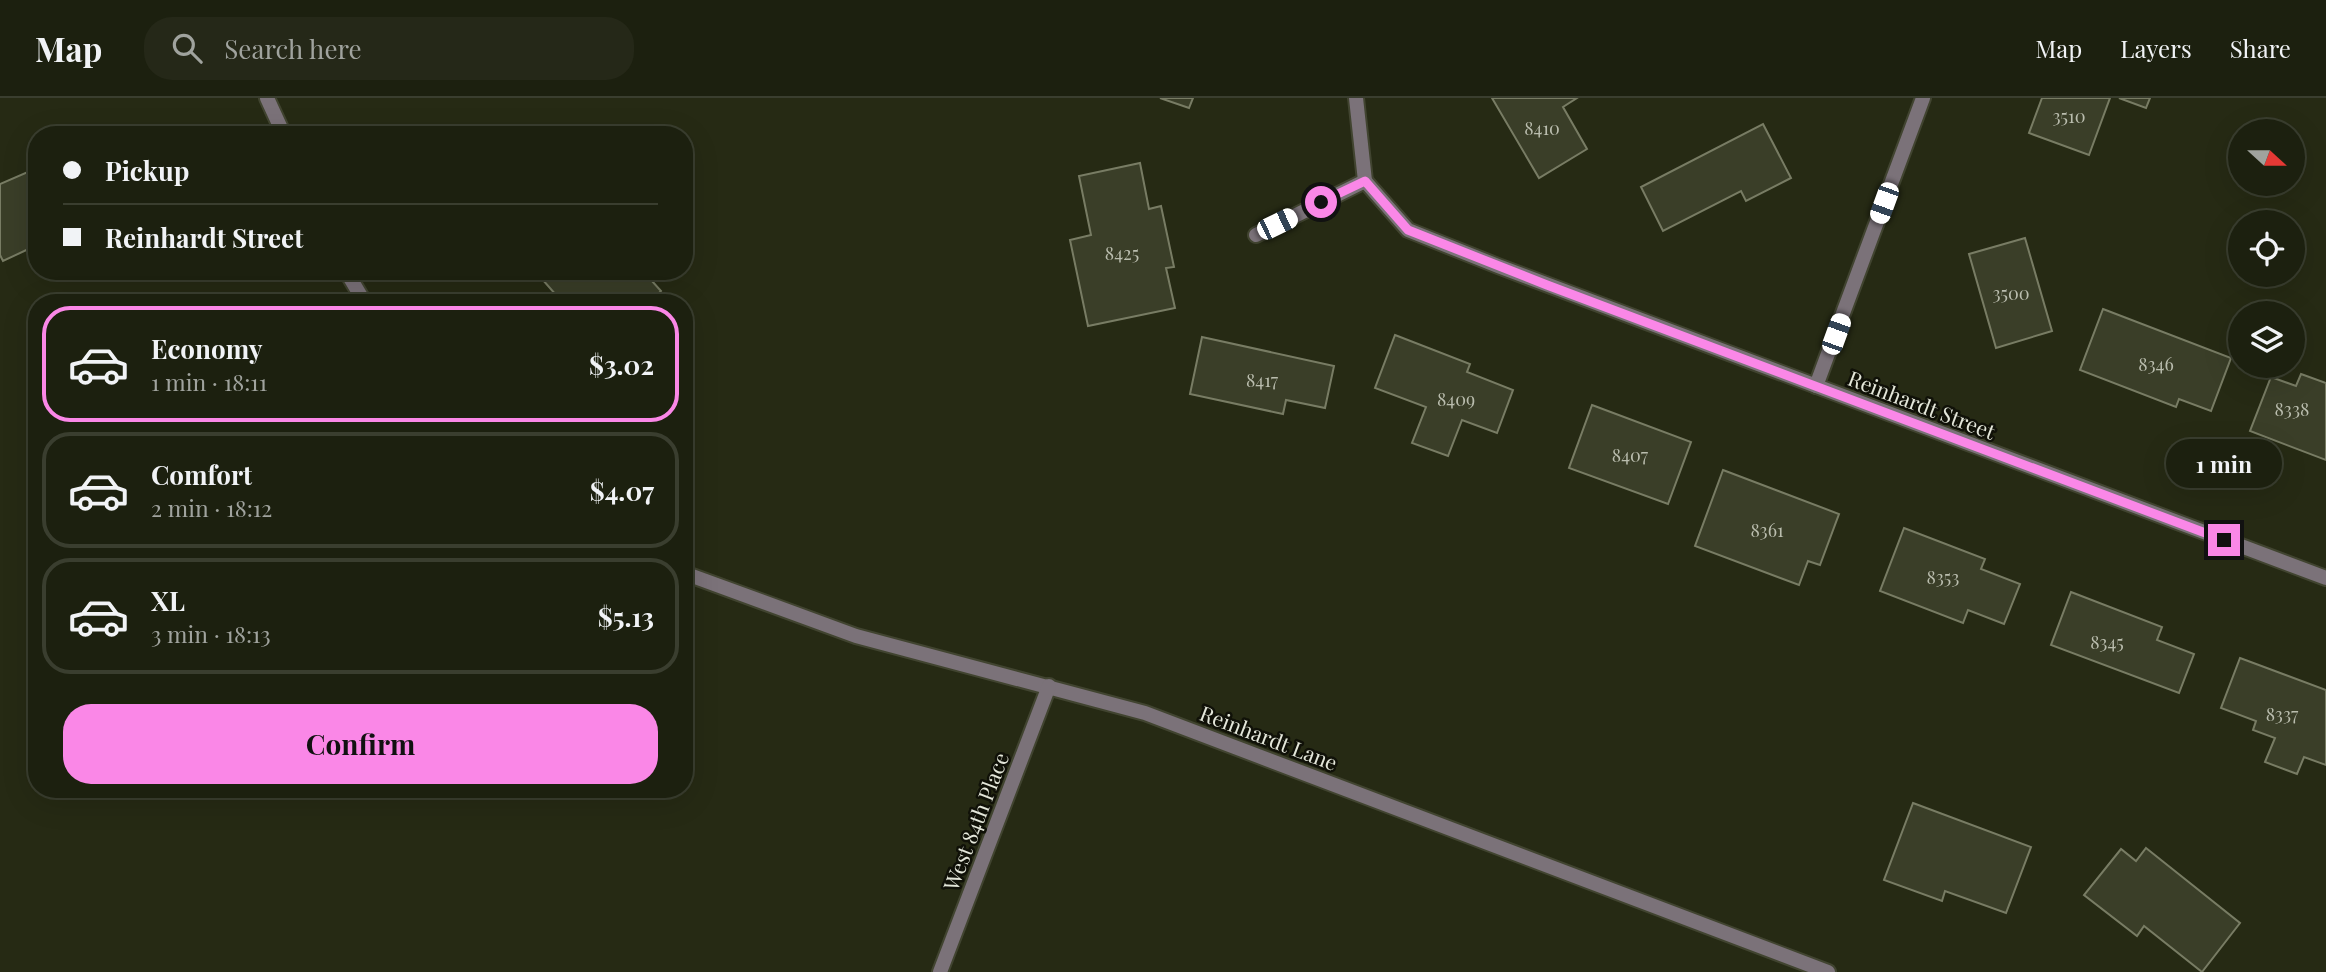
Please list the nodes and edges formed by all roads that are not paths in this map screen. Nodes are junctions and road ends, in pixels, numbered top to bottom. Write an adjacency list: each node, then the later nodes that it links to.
1 (267, 98): 4 (street)
2 (1356, 98): 5 (street)
3 (1923, 98): 7 (street)
4 (280, 126)
5 (1365, 181): 6 (street); 7 (street, Reinhardt Street)
6 (1256, 235)
7 (1816, 386): 9 (street, Reinhardt Street)
8 (693, 576): 10 (street, Reinhardt Lane)
9 (2326, 578)
10 (1049, 686): 11 (street, West 84th Place); 12 (street, Reinhardt Lane)
11 (940, 972)
12 (1828, 972)

